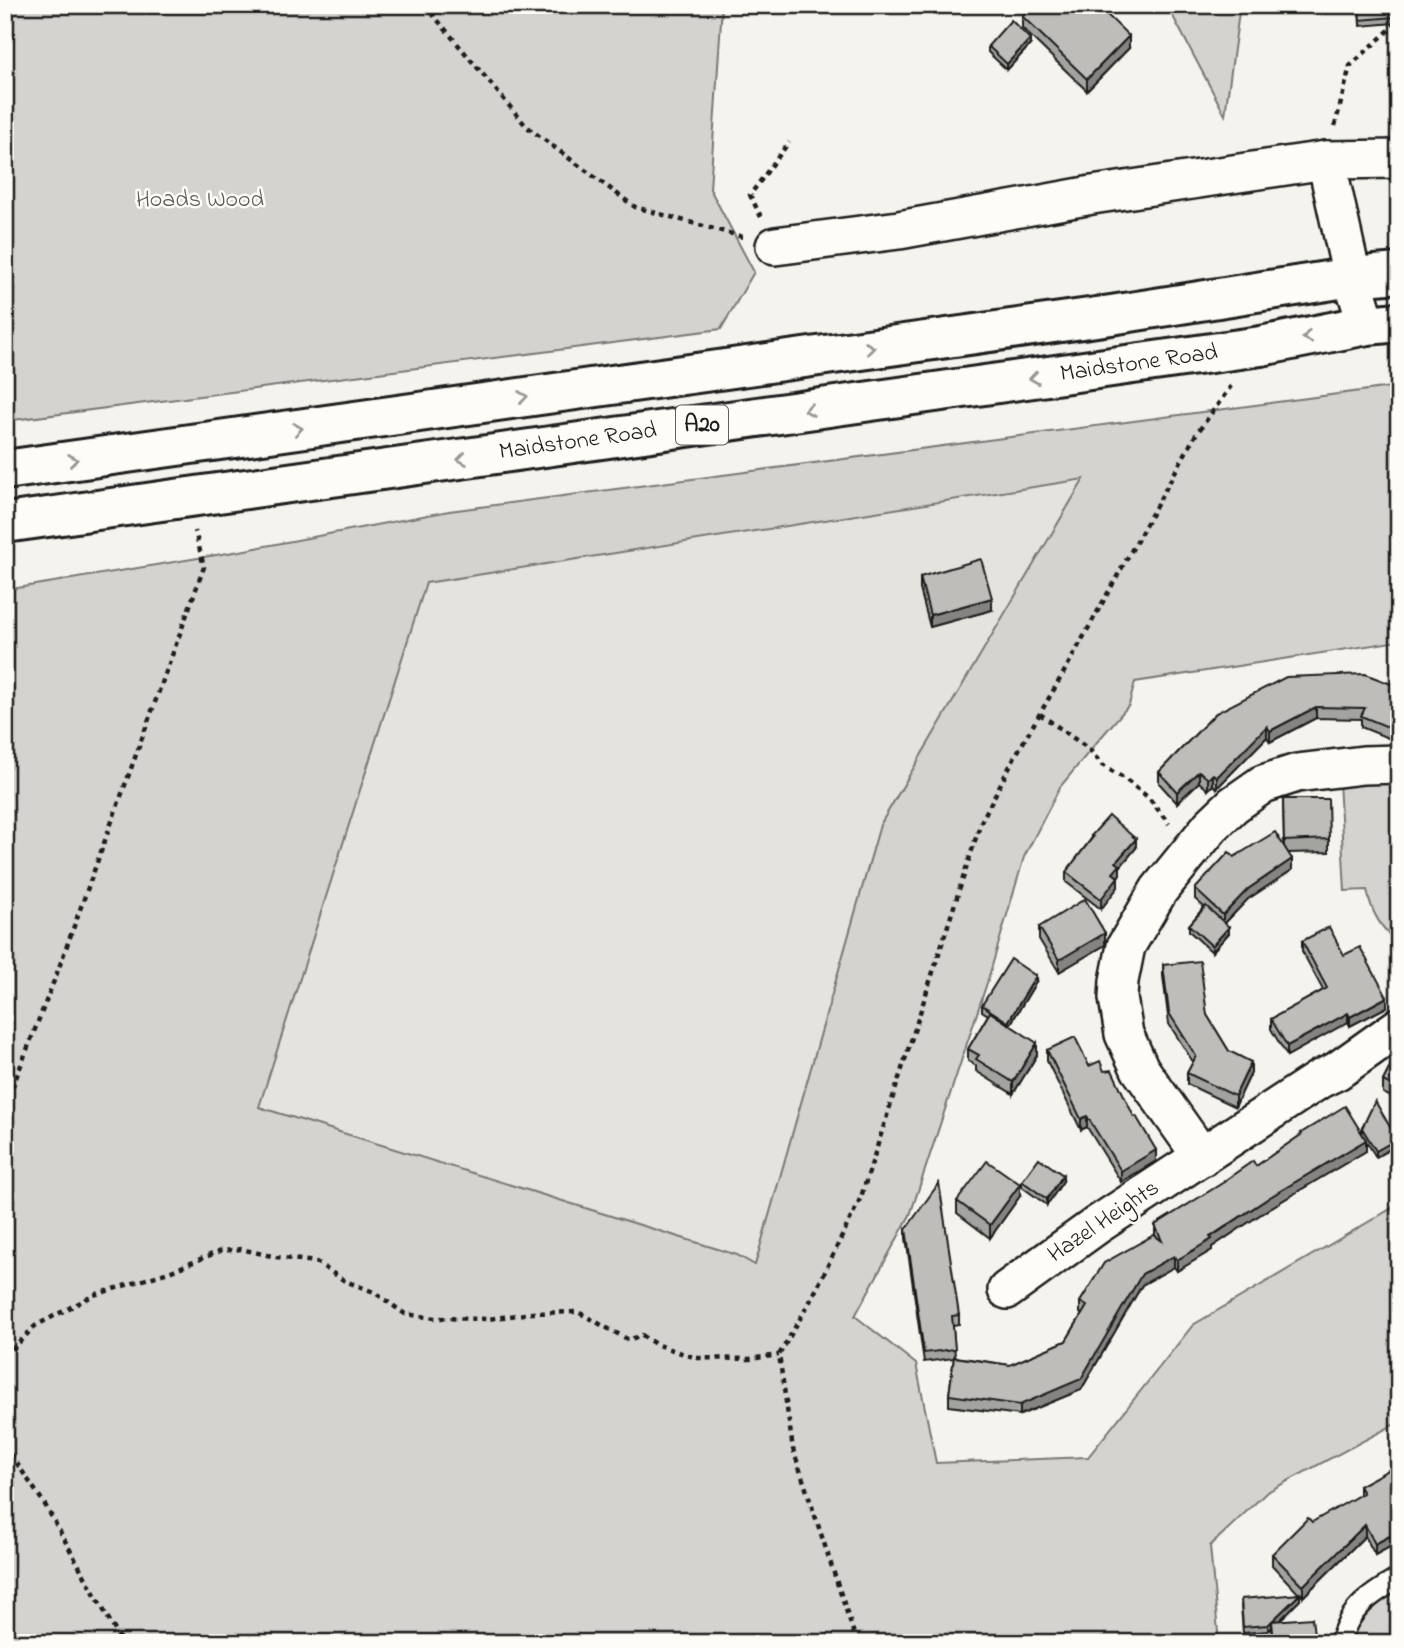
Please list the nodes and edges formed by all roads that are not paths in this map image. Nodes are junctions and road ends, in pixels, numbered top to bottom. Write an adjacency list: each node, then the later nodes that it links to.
1 (1399, 159): 2 (street)
2 (1326, 160): 3 (street); 5 (street)
3 (775, 246)
4 (1399, 273): 5 (main road, A20)
5 (1352, 277): 6 (street); 7 (main road, A20, one-way to 5)
6 (1383, 323): 8 (main road, Maidstone Road / A20, one-way to 8)
7 (5, 470)
8 (5, 523)
9 (1399, 764): 11 (street)
10 (1399, 1027): 11 (street, Hazel Heights)
11 (1202, 1157): 12 (street, Hazel Heights)
12 (1007, 1290)
13 (1399, 1578): 14 (lane)
14 (1340, 1643)

